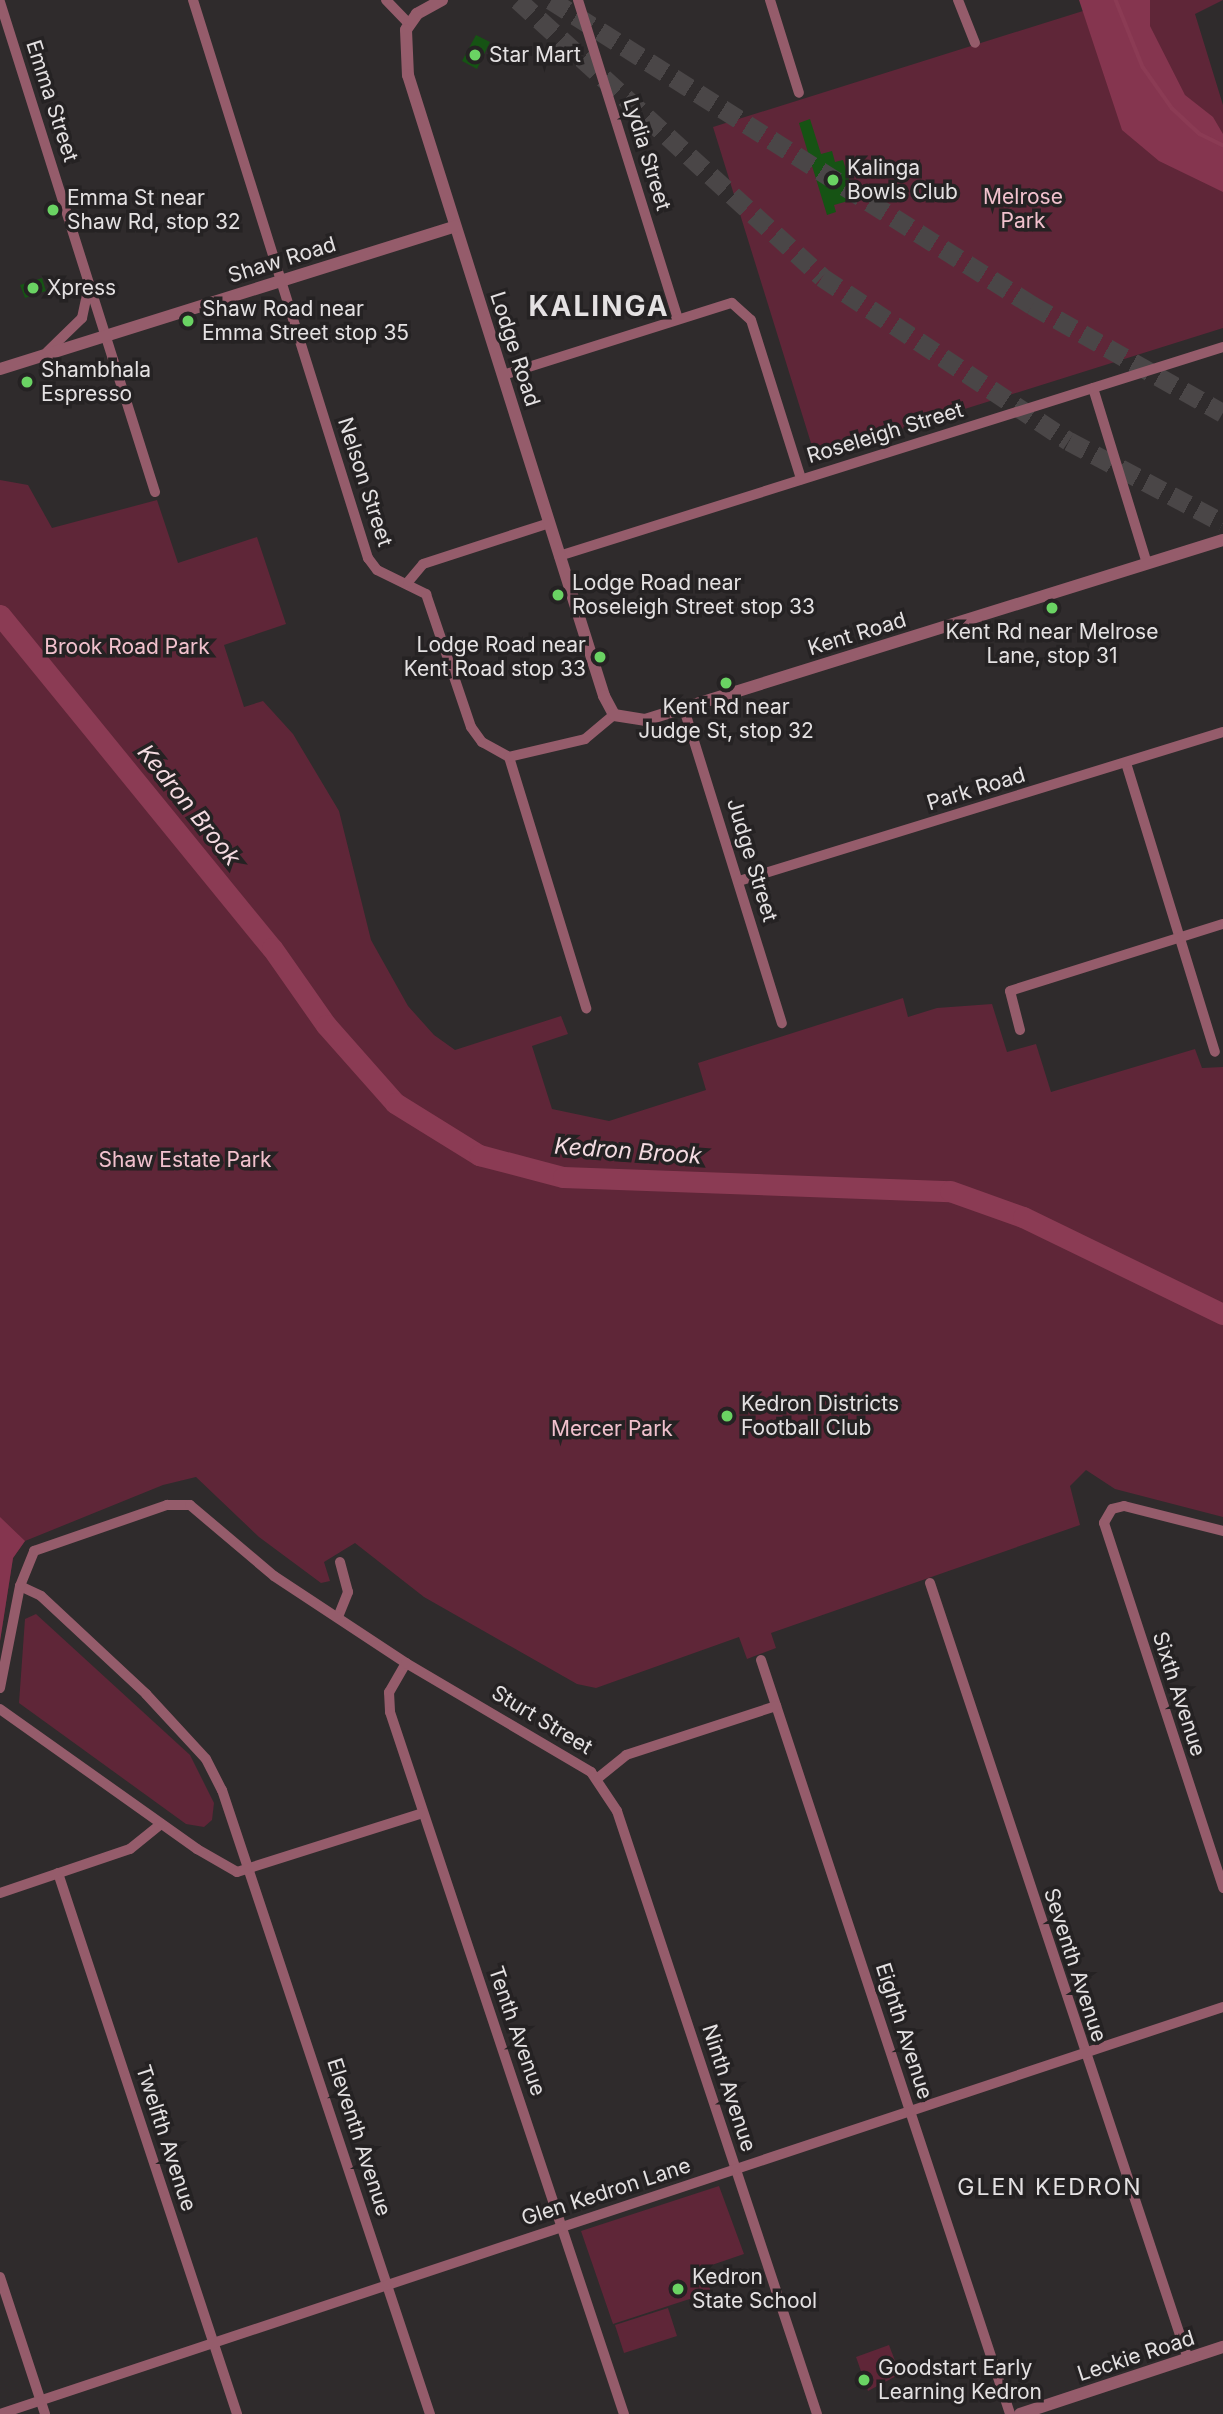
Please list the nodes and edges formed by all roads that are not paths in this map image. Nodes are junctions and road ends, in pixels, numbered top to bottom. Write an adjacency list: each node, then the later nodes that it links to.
1 (193, 0): 12 (street, Nelson Street)
2 (386, 0): 8 (street)
3 (442, 0): 8 (street)
4 (578, 0): 14 (street, Lydia Street)
5 (770, 0): 10 (street)
6 (958, 0): 9 (street)
7 (0, 2): 13 (street, Emma Street)
8 (409, 24): 11 (street, Lodge Road)
9 (975, 43)
10 (799, 93)
11 (455, 226): 12 (street, Shaw Road); 19 (street, Lodge Road)
12 (281, 281): 15 (street, Shaw Road); 27 (street, Nelson Street)
13 (90, 284): 15 (street, Emma Street); 17 (street)
14 (678, 319): 19 (street); 21 (street)
15 (106, 335): 17 (street, Shaw Road); 22 (street, Emma Street)
16 (1223, 347): 20 (street, Roseleigh Street)
17 (45, 354): 18 (street, Shaw Road)
18 (0, 369)
19 (503, 375): 23 (street, Lodge Road)
20 (1093, 388): 21 (street, Roseleigh Street); 26 (street)
21 (801, 479): 25 (street, Roseleigh Street)
22 (155, 492)
23 (549, 523): 25 (street, Lodge Road); 27 (street)
24 (1223, 540): 26 (street, Kent Road)
25 (559, 556): 29 (street, Lodge Road)
26 (1147, 564): 28 (street, Kent Road)
27 (408, 582): 31 (street, Nelson Street)
28 (684, 709): 29 (street, Kent Road); 33 (street, Judge Street)
29 (614, 715): 31 (street)
30 (1223, 732): 32 (street, Park Road)
31 (509, 757): 36 (street)
32 (1126, 762): 33 (street, Park Road); 35 (street)
33 (739, 881): 37 (street, Judge Street)
34 (1223, 924): 35 (street)
35 (1180, 938): 38 (street); 39 (street)
36 (586, 1008)
37 (782, 1023)
38 (1020, 1030)
39 (1215, 1052)
40 (1223, 1531): 55 (street, Sixth Avenue)
41 (340, 1562): 44 (street)
42 (930, 1583): 58 (street, Seventh Avenue)
43 (20, 1586): 44 (street, Sturt Street); 47 (street); 53 (street, Eleventh Avenue)
44 (338, 1617): 46 (street, Sturt Street)
45 (761, 1660): 48 (street, Eighth Avenue)
46 (407, 1662): 50 (street, Sturt Street); 51 (street, Tenth Avenue)
47 (0, 1688)
48 (776, 1706): 50 (street, Sturt Street); 59 (street, Eighth Avenue)
49 (0, 1709): 52 (street)
50 (598, 1777): 60 (street, Ninth Avenue)
51 (423, 1813): 53 (street); 61 (street, Tenth Avenue)
52 (161, 1824): 53 (street); 54 (street)
53 (250, 1871): 63 (street, Eleventh Avenue)
54 (58, 1873): 56 (street); 64 (street, Twelfth Avenue)
55 (1223, 1888)
56 (0, 1893)
57 (1223, 2007): 58 (street, Glen Kedron Lane)
58 (1083, 2054): 59 (street, Glen Kedron Lane); 66 (street, Seventh Avenue)
59 (910, 2112): 60 (street, Glen Kedron Lane); 74 (street, Eighth Avenue)
60 (736, 2169): 61 (street, Glen Kedron Lane); 73 (street, Ninth Avenue)
61 (563, 2227): 63 (street, Glen Kedron Lane); 72 (street, Tenth Avenue)
62 (0, 2277): 67 (street)
63 (387, 2285): 64 (street, Glen Kedron Lane); 71 (street, Eleventh Avenue)
64 (214, 2343): 67 (street, Glen Kedron Lane); 70 (street, Twelfth Avenue)
65 (1223, 2347): 66 (street, Leckie Road)
66 (1188, 2359): 75 (street, Leckie Road)
67 (41, 2400): 68 (street, Glen Kedron Lane); 69 (street)
68 (0, 2414)
69 (46, 2414)
70 (237, 2414)
71 (430, 2414)
72 (624, 2414)
73 (817, 2414)
74 (1010, 2414)
75 (1020, 2414)

